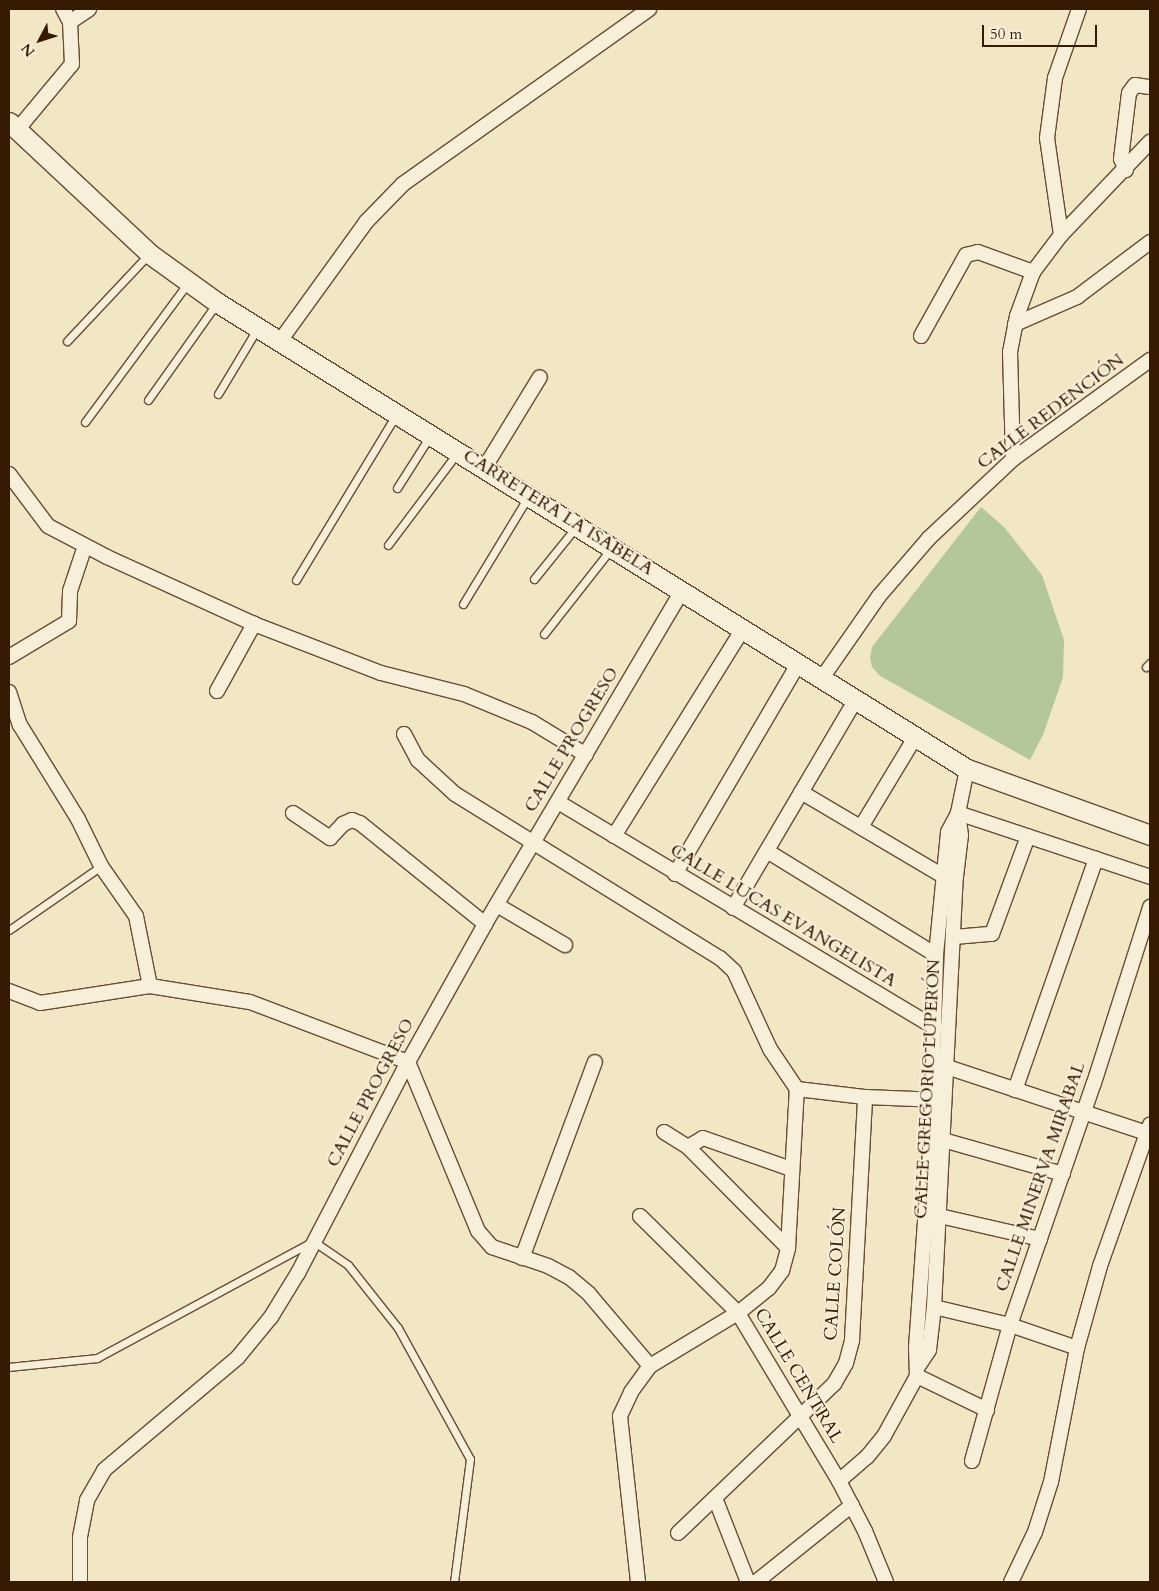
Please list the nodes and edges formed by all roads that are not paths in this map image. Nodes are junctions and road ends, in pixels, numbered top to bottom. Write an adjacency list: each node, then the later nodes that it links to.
1 (63, 9): 5 (street)
2 (89, 9): 5 (street)
3 (649, 9): 20 (street)
4 (1079, 9): 10 (street)
5 (70, 22): 7 (street)
6 (1150, 87): 9 (street)
7 (13, 126): 12 (main road, CARRETERA LA ISABELA)
8 (1150, 142): 9 (street)
9 (1126, 170): 10 (street)
10 (1061, 235): 13 (street)
11 (1150, 242): 16 (street)
12 (150, 254): 14 (main road, CARRETERA LA ISABELA); 19 (lane)
13 (1033, 272): 16 (street); 18 (street)
14 (188, 282): 15 (main road, CARRETERA LA ISABELA); 26 (lane)
15 (218, 303): 17 (main road, CARRETERA LA ISABELA); 24 (lane)
16 (1015, 324): 29 (street)
17 (258, 327): 20 (main road, CARRETERA LA ISABELA); 23 (lane)
18 (921, 336)
19 (67, 341)
20 (280, 341): 25 (main road, CARRETERA LA ISABELA)
21 (1150, 360): 29 (street, CALLE REDENCIÓN)
22 (540, 376): 30 (street)
23 (218, 394)
24 (148, 400)
25 (397, 412): 27 (main road, CARRETERA LA ISABELA); 39 (lane)
26 (85, 422)
27 (431, 433): 28 (main road, CARRETERA LA ISABELA); 32 (lane)
28 (459, 451): 30 (main road, CARRETERA LA ISABELA); 35 (lane)
29 (1013, 459): 47 (street, CALLE REDENCIÓN)
30 (485, 467): 33 (main road, CARRETERA LA ISABELA)
31 (9, 474): 36 (street)
32 (397, 488)
33 (529, 495): 34 (main road, CARRETERA LA ISABELA); 41 (lane)
34 (577, 524): 37 (main road, CARRETERA LA ISABELA); 38 (lane)
35 (388, 545)
36 (86, 546): 42 (street); 45 (street)
37 (613, 547): 40 (main road, CARRETERA LA ISABELA); 44 (lane)
38 (534, 579)
39 (296, 580)
40 (682, 591): 43 (main road, CARRETERA LA ISABELA); 54 (street, CALLE PROGRESO)
41 (463, 604)
42 (254, 624): 48 (street); 54 (street)
43 (742, 630): 46 (main road, CARRETERA LA ISABELA); 62 (street)
44 (544, 634)
45 (9, 656)
46 (798, 664): 47 (main road, CARRETERA LA ISABELA); 68 (street)
47 (822, 678): 50 (main road, CARRETERA LA ISABELA)
48 (217, 691)
49 (9, 692): 51 (street)
50 (856, 699): 53 (main road, CARRETERA LA ISABELA); 56 (street)
51 (14, 729): 67 (street)
52 (404, 734): 64 (street)
53 (916, 736): 55 (main road, CARRETERA LA ISABELA); 60 (street)
54 (586, 755): 57 (street, CALLE PROGRESO)
55 (966, 769): 58 (street, CALLE GREGORIO LUPERÓN); 61 (main road, CARRETERA LA ISABELA)
56 (801, 792): 60 (street); 65 (street)
57 (558, 802): 62 (street, CALLE LUCAS EVANGELISTA); 64 (street, CALLE PROGRESO)
58 (958, 812): 63 (street); 69 (street, CALLE GREGORIO LUPERÓN); 76 (street, CALLE GREGORIO LUPERÓN)
59 (293, 814): 74 (street)
60 (861, 828): 69 (street)
61 (1150, 835)
62 (614, 836): 68 (street, CALLE LUCAS EVANGELISTA)
63 (1028, 836): 66 (street); 76 (street)
64 (533, 842): 71 (street, CALLE PROGRESO); 85 (street)
65 (767, 851): 73 (street); 78 (street)
66 (1096, 859): 70 (street); 86 (street)
67 (102, 866): 75 (lane); 79 (street)
68 (675, 874): 73 (street, CALLE LUCAS EVANGELISTA)
69 (943, 876): 78 (street, CALLE GREGORIO LUPERÓN)
70 (1150, 877)
71 (497, 905): 74 (street, CALLE PROGRESO); 77 (street)
72 (1150, 907): 89 (street, CALLE MINERVA MIRABAL)
73 (733, 908): 81 (street, CALLE LUCAS EVANGELISTA)
74 (485, 924): 82 (street, CALLE PROGRESO)
75 (9, 930)
76 (954, 937): 84 (street, CALLE GREGORIO LUPERÓN)
77 (565, 945)
78 (936, 955): 81 (street, CALLE GREGORIO LUPERÓN)
79 (150, 986): 80 (street); 82 (street)
80 (10, 994)
81 (934, 1028): 88 (street, CALLE GREGORIO LUPERÓN)
82 (408, 1062): 99 (street, CALLE PROGRESO); 101 (street)
83 (595, 1062): 101 (street)
84 (947, 1067): 86 (street); 88 (street, CALLE GREGORIO LUPERÓN)
85 (798, 1089): 87 (street); 94 (street)
86 (1015, 1090): 89 (street)
87 (865, 1097): 88 (street); 110 (street, CALLE COLÓN)
88 (937, 1100): 92 (street, CALLE GREGORIO LUPERÓN)
89 (1084, 1113): 90 (street); 95 (street, CALLE MINERVA MIRABAL)
90 (1149, 1129): 105 (street)
91 (664, 1132): 93 (street)
92 (938, 1138): 95 (street); 96 (street, CALLE GREGORIO LUPERÓN)
93 (688, 1147): 94 (street); 100 (street)
94 (791, 1169): 100 (street)
95 (1062, 1174): 98 (street, CALLE MINERVA MIRABAL)
96 (934, 1214): 98 (street); 102 (street, CALLE GREGORIO LUPERÓN); 108 (street, CALLE GREGORIO LUPERÓN)
97 (640, 1216): 103 (street, CALLE CENTRAL)
98 (1040, 1239): 104 (street, CALLE MINERVA MIRABAL)
99 (313, 1241): 107 (lane); 116 (street, CALLE PROGRESO); 117 (lane)
100 (788, 1248): 103 (street)
101 (522, 1258): 106 (street)
102 (934, 1307): 104 (street); 108 (street, CALLE GREGORIO LUPERÓN)
103 (738, 1312): 106 (street); 110 (street, CALLE CENTRAL)
104 (1010, 1325): 105 (street); 109 (street, CALLE MINERVA MIRABAL)
105 (1077, 1348): 122 (street)
106 (650, 1366): 118 (street)
107 (9, 1367)
108 (918, 1371): 109 (street); 112 (street, CALLE GREGORIO LUPERÓN)
109 (987, 1410): 111 (street, CALLE MINERVA MIRABAL)
110 (800, 1416): 112 (street, CALLE CENTRAL); 113 (street, CALLE COLÓN)
111 (972, 1460)
112 (839, 1481): 114 (street, CALLE CENTRAL)
113 (715, 1498): 115 (street, CALLE COLÓN); 119 (street)
114 (852, 1505): 120 (street); 121 (street, CALLE CENTRAL)
115 (678, 1533)
116 (80, 1582)
117 (454, 1582)
118 (638, 1582)
119 (748, 1582)
120 (756, 1582)
121 (886, 1582)
122 (1011, 1582)

